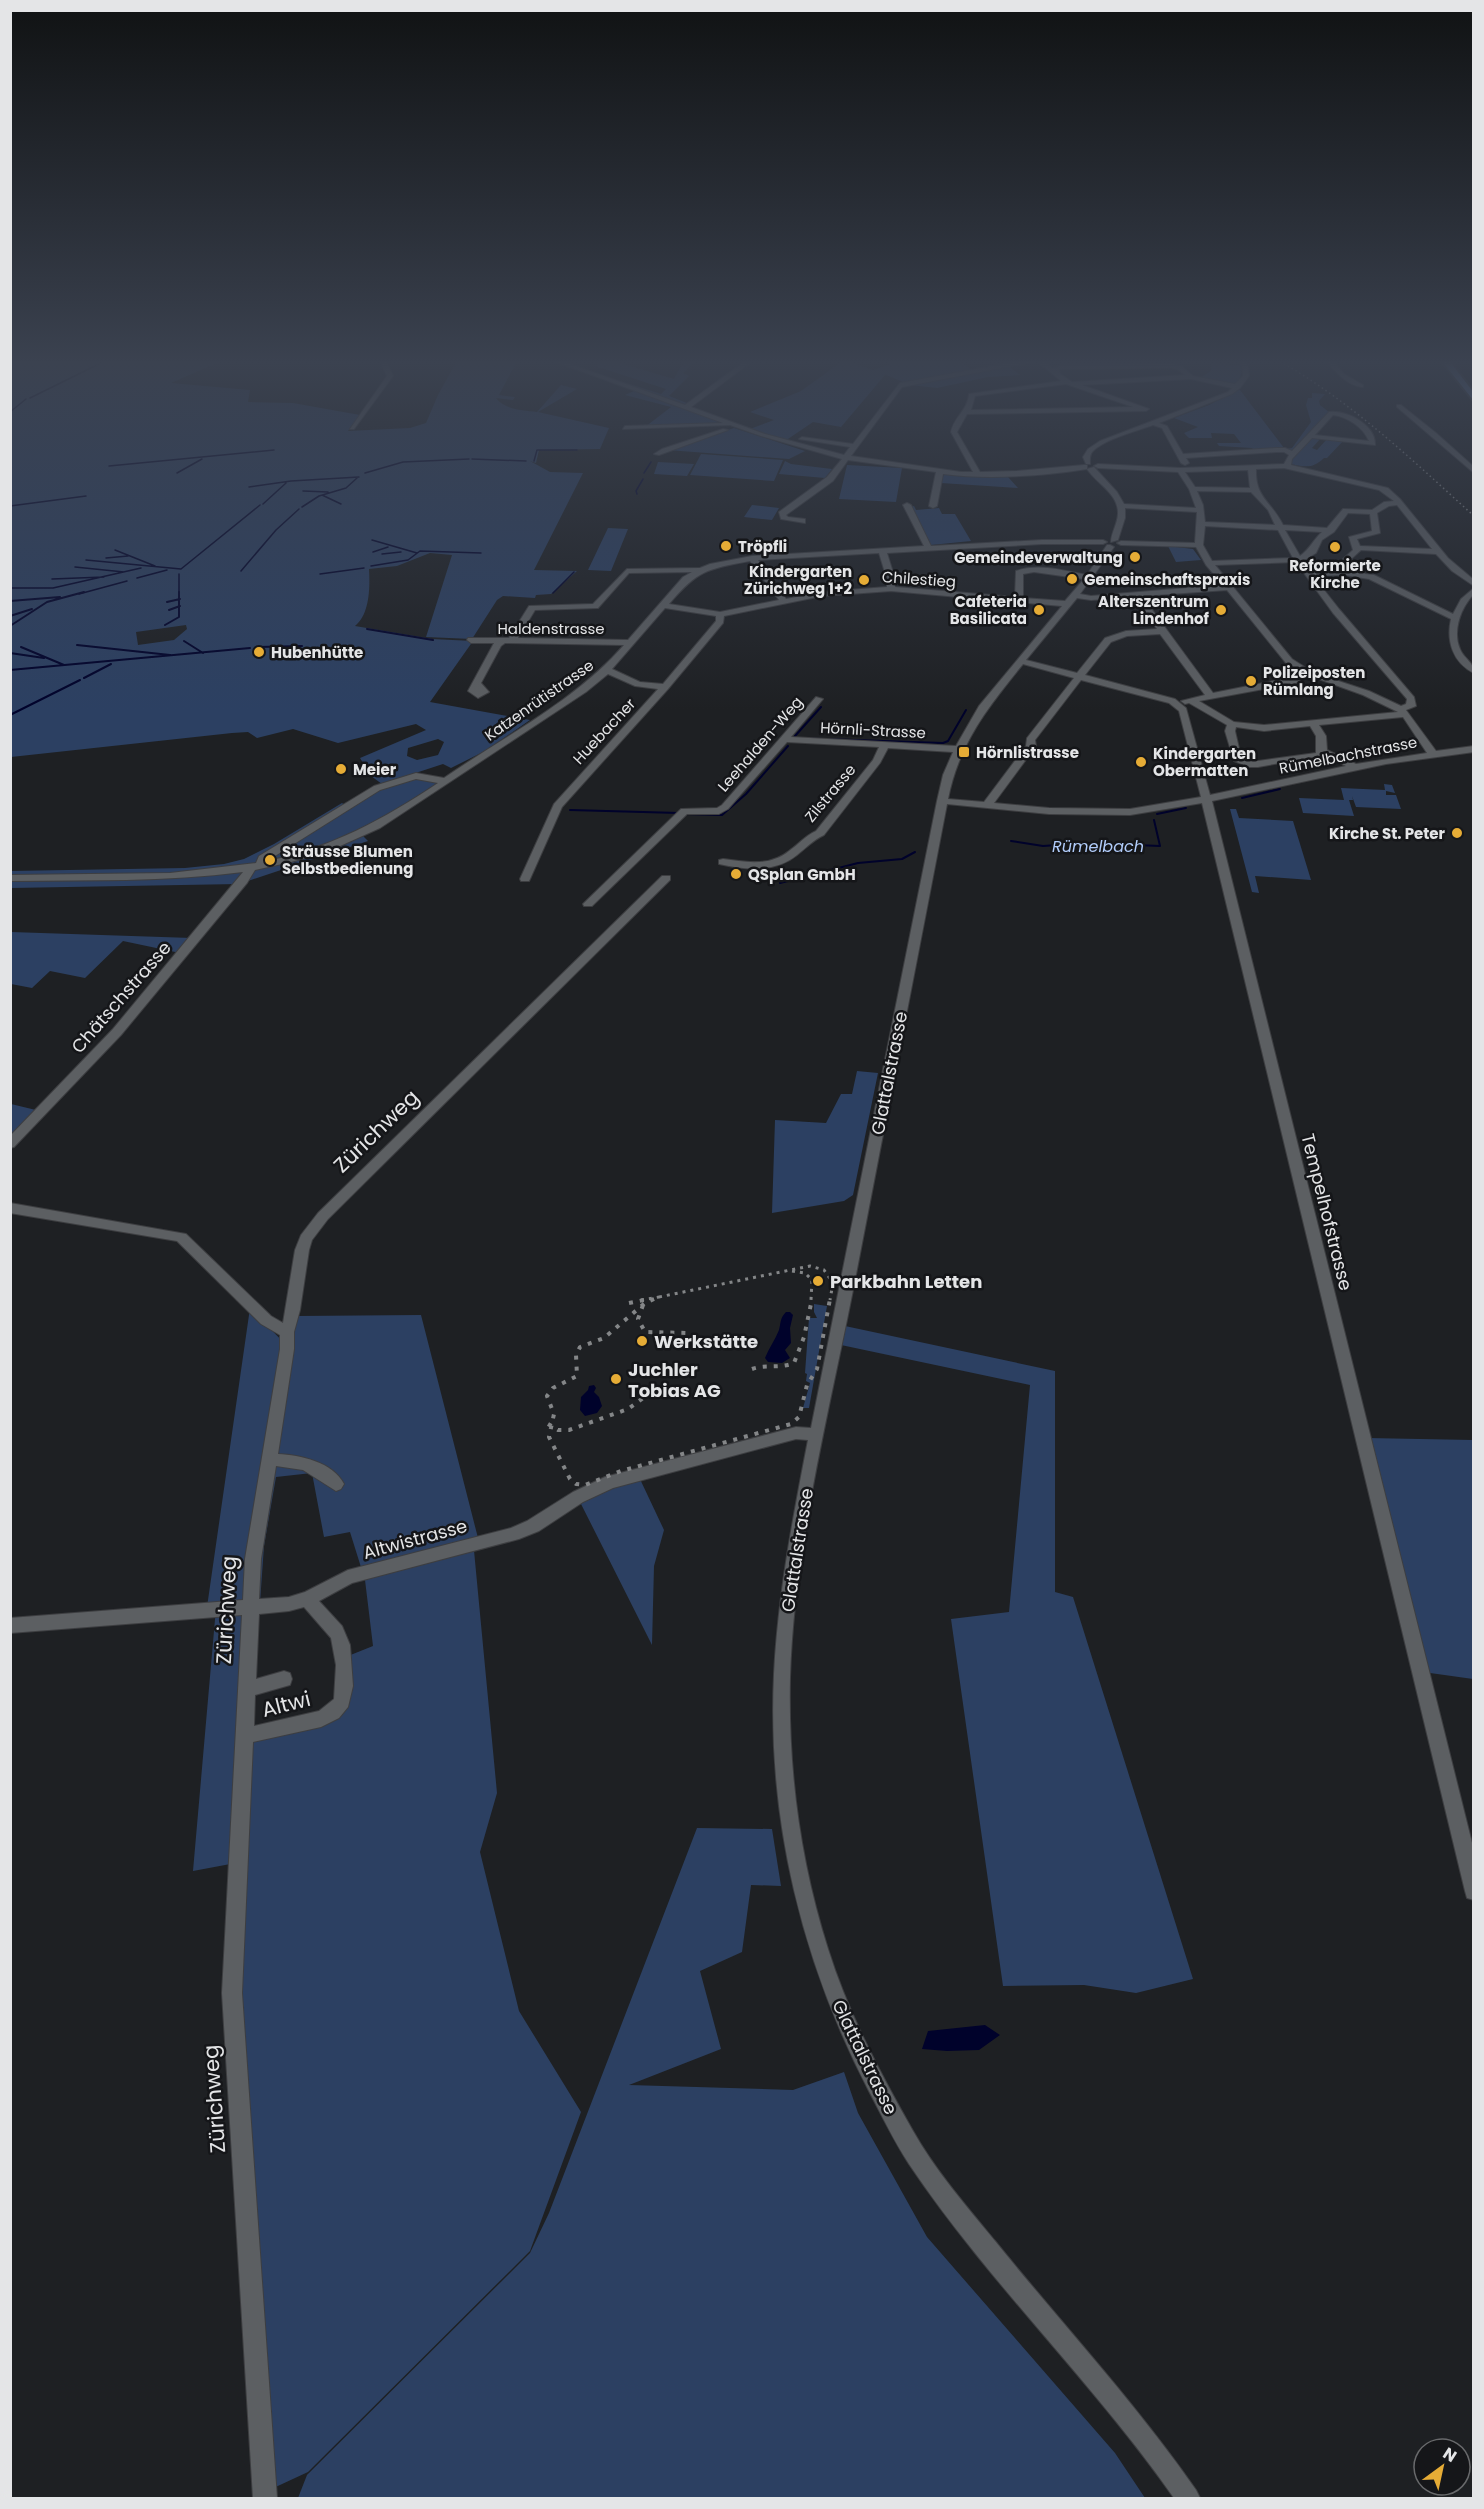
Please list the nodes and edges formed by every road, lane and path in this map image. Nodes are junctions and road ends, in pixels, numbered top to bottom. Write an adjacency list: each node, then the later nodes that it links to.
1 (832, 476): 15 (street)
2 (939, 476): 11 (street)
3 (1100, 476): 12 (street)
4 (1184, 476): 7 (street)
5 (1252, 476): 8 (street)
6 (1323, 476): 9 (street)
7 (1194, 489): 8 (street); 13 (street)
8 (1254, 490): 17 (street)
9 (1399, 503): 14 (street); 24 (street)
10 (907, 505): 22 (street)
11 (933, 506)
12 (1122, 506): 13 (street); 19 (street, Glattalstrasse)
13 (1200, 510): 16 (street)
14 (1373, 512): 18 (street); 21 (street)
15 (802, 521)
16 (1203, 524): 17 (street); 20 (street)
17 (1277, 526): 18 (street); 26 (street)
18 (1330, 530): 26 (street)
19 (1112, 543): 20 (street, Katzenrütistrasse); 22 (street, Katzenrütistrasse); 31 (street, Glattalstrasse)
20 (1199, 545): 27 (street)
21 (1357, 548): 24 (street); 30 (street)
22 (929, 549): 23 (street, Katzenrütistrasse)
23 (882, 551): 25 (street, Katzenrütistrasse); 34 (street)
24 (1440, 552): 32 (street)
25 (752, 558): 28 (street, Katzenrütistrasse); 39 (street)
26 (1300, 560): 27 (street); 29 (street)
27 (1209, 563): 33 (street)
28 (699, 570): 40 (street, Katzenrütistrasse); 46 (street)
29 (1309, 574): 30 (street); 59 (street)
30 (1362, 575): 43 (street)
31 (1089, 578): 37 (street, Glattalstrasse); 38 (street)
32 (1473, 584)
33 (1230, 587): 36 (street); 49 (street)
34 (891, 589): 38 (street, Chilestieg); 39 (street, Chilestieg)
35 (1473, 590): 43 (street)
36 (1136, 594): 37 (street); 44 (street)
37 (1075, 595): 41 (street, Glattalstrasse)
38 (1019, 600): 41 (street, Chilestieg)
39 (784, 601): 42 (street, Chilestieg)
40 (663, 604): 42 (street, Chilestieg); 47 (street, Katzenrütistrasse)
41 (1068, 604): 48 (street, Glattalstrasse)
42 (720, 614): 54 (street, Huebacher)
43 (1457, 619): 51 (street)
44 (1161, 631): 52 (street); 55 (street)
45 (471, 640): 46 (street, Haldenstrasse)
46 (507, 641): 47 (street, Haldenstrasse); 53 (street)
47 (630, 643): 50 (street, Katzenrütistrasse)
48 (1020, 662): 52 (street); 64 (street, Glattalstrasse)
49 (1296, 666): 55 (street); 59 (street)
50 (607, 670): 54 (street); 69 (street, Katzenrütistrasse)
51 (1473, 671)
52 (1078, 676): 58 (street); 72 (street)
53 (476, 684)
54 (665, 687): 77 (street, Huebacher)
55 (1210, 696): 57 (street)
56 (819, 699): 62 (street, Leehalden-Weg)
57 (1191, 700): 58 (street); 60 (street)
58 (1177, 703): 70 (street, Tempelhofstrasse)
59 (1403, 712): 61 (street); 67 (street)
60 (1232, 724): 61 (street); 66 (street)
61 (1313, 724): 66 (street)
62 (786, 739): 63 (street, Hörnli-Strasse); 78 (street, Leehalden-Weg)
63 (884, 746): 64 (street, Hörnli-Strasse); 73 (street, Zilstrasse)
64 (958, 748): 71 (street, Glattalstrasse)
65 (1473, 749): 67 (street, Rümelbachstrasse)
66 (1322, 752): 68 (street)
67 (1433, 754): 68 (street, Rümelbachstrasse)
68 (1356, 768): 70 (street, Rümelbachstrasse)
69 (446, 781): 74 (street, Katzenrütistrasse); 74 (street, Chätschstrasse)
70 (1207, 799): 72 (street, Rümelbachstrasse); 91 (street, Tempelhofstrasse)
71 (942, 801): 72 (street, Rümelbachstrasse); 82 (street, Glattalstrasse)
72 (987, 805)
73 (723, 862)
74 (256, 867): 75 (street, Katzenrütistrasse); 79 (street, Chätschstrasse)
75 (10, 878)
76 (666, 878): 81 (street, Zürichweg)
77 (525, 879)
78 (588, 904)
79 (10, 1144)
80 (10, 1208): 81 (street)
81 (287, 1332): 83 (street, Zürichweg)
82 (816, 1434): 85 (street, Altwistrasse); 93 (street, Glattalstrasse)
83 (268, 1460): 84 (street); 86 (street, Zürichweg)
84 (336, 1484)
85 (309, 1598): 86 (street, Altwistrasse); 90 (street, Altwi)
86 (250, 1608): 87 (street, Altwistrasse); 89 (street, Zürichweg)
87 (10, 1626)
88 (284, 1679): 89 (street)
89 (246, 1690): 90 (street, Zürichweg)
90 (244, 1736): 92 (street, Zürichweg)
91 (1473, 1892)
92 (265, 2499)
93 (1188, 2499)

